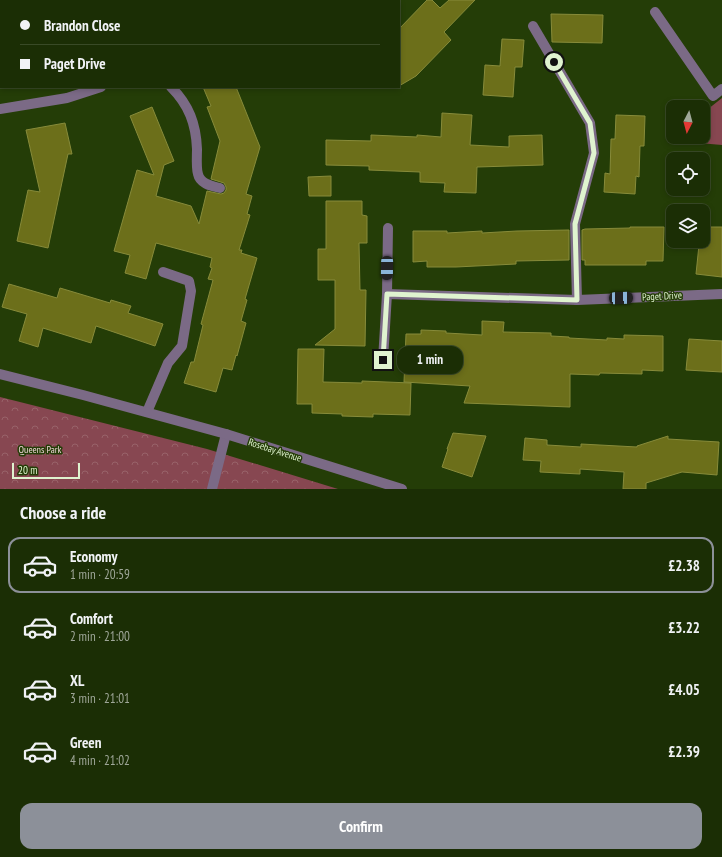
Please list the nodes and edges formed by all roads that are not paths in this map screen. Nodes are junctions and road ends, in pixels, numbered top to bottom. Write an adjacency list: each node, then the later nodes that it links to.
1 (655, 12): 5 (street)
2 (533, 26): 12 (street)
3 (98, 88): 6 (street)
4 (172, 88): 7 (street)
5 (722, 89)
6 (0, 109)
7 (220, 188)
8 (388, 228): 10 (street)
9 (163, 272): 15 (street)
10 (387, 294): 12 (street, Paget Drive); 13 (street)
11 (722, 294): 12 (street, Paget Drive)
12 (577, 300)
13 (383, 360)
14 (0, 374): 15 (street, Rosebay Avenue)
15 (147, 412): 16 (street, Rosebay Avenue)
16 (226, 434): 17 (street); 18 (street, Rosebay Avenue)
17 (212, 489)
18 (402, 489)

